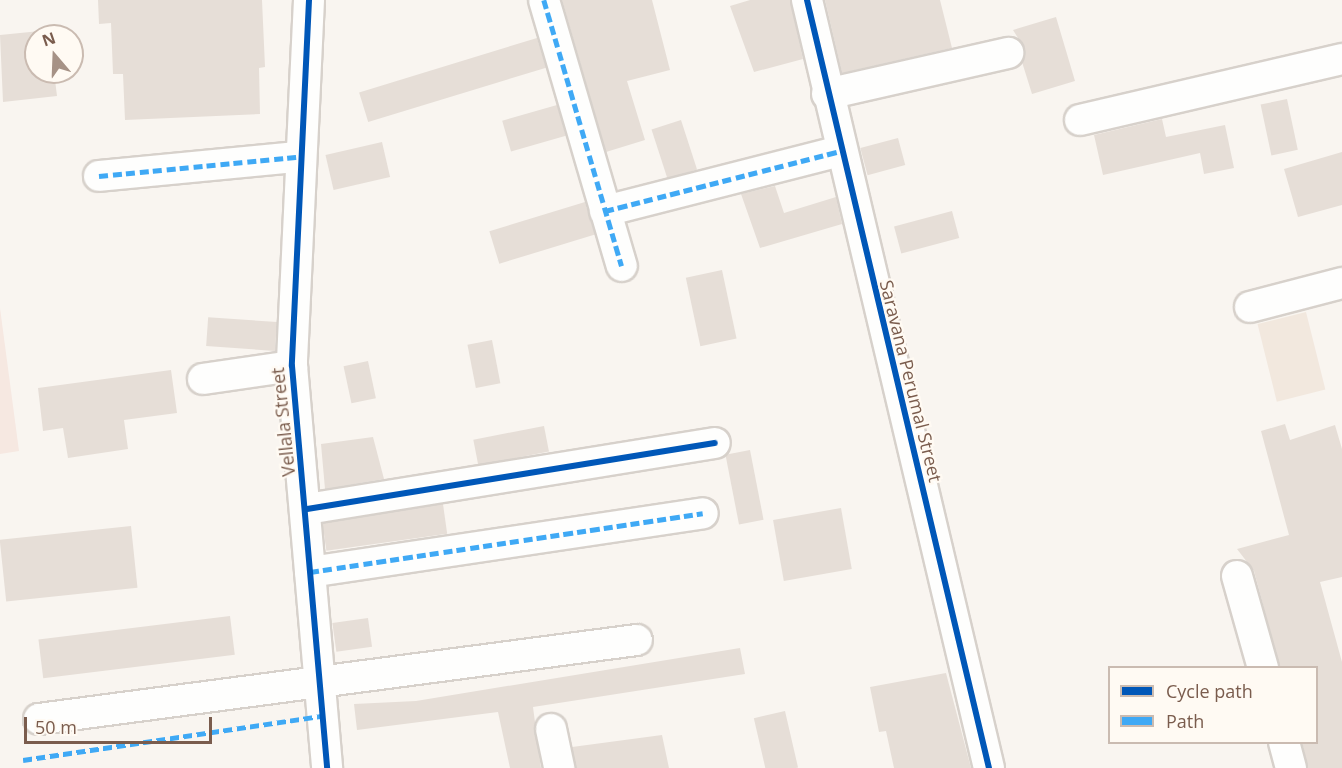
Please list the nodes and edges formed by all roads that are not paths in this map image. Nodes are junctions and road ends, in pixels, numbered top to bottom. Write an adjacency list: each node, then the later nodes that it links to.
1 (309, 0): 9 (street, Vellala Street)
2 (544, 0): 11 (street)
3 (807, 0): 6 (street, Saravana Perumal Street)
4 (1008, 53): 6 (street)
5 (1342, 59): 7 (street)
6 (827, 94): 8 (street, Saravana Perumal Street)
7 (1080, 120)
8 (841, 151): 11 (street); 30 (street, Saravana Perumal Street)
9 (298, 157): 10 (street); 15 (street, Vellala Street)
10 (99, 176)
11 (605, 212): 12 (street)
12 (622, 266)
13 (1342, 283): 14 (street)
14 (1250, 307)
15 (292, 366): 16 (street); 18 (street, Vellala Street)
16 (202, 379)
17 (715, 443): 18 (street)
18 (307, 509): 20 (street, Vellala Street)
19 (703, 513): 20 (street)
20 (310, 572): 24 (street, Vellala Street)
21 (1237, 576): 23 (street)
22 (637, 640): 24 (street)
23 (1262, 666)
24 (322, 682): 25 (street); 28 (street, Vellala Street)
25 (39, 719)
26 (551, 729): 29 (street)
27 (1285, 744): 31 (street)
28 (327, 768)
29 (560, 768)
30 (989, 768)
31 (1291, 768)

